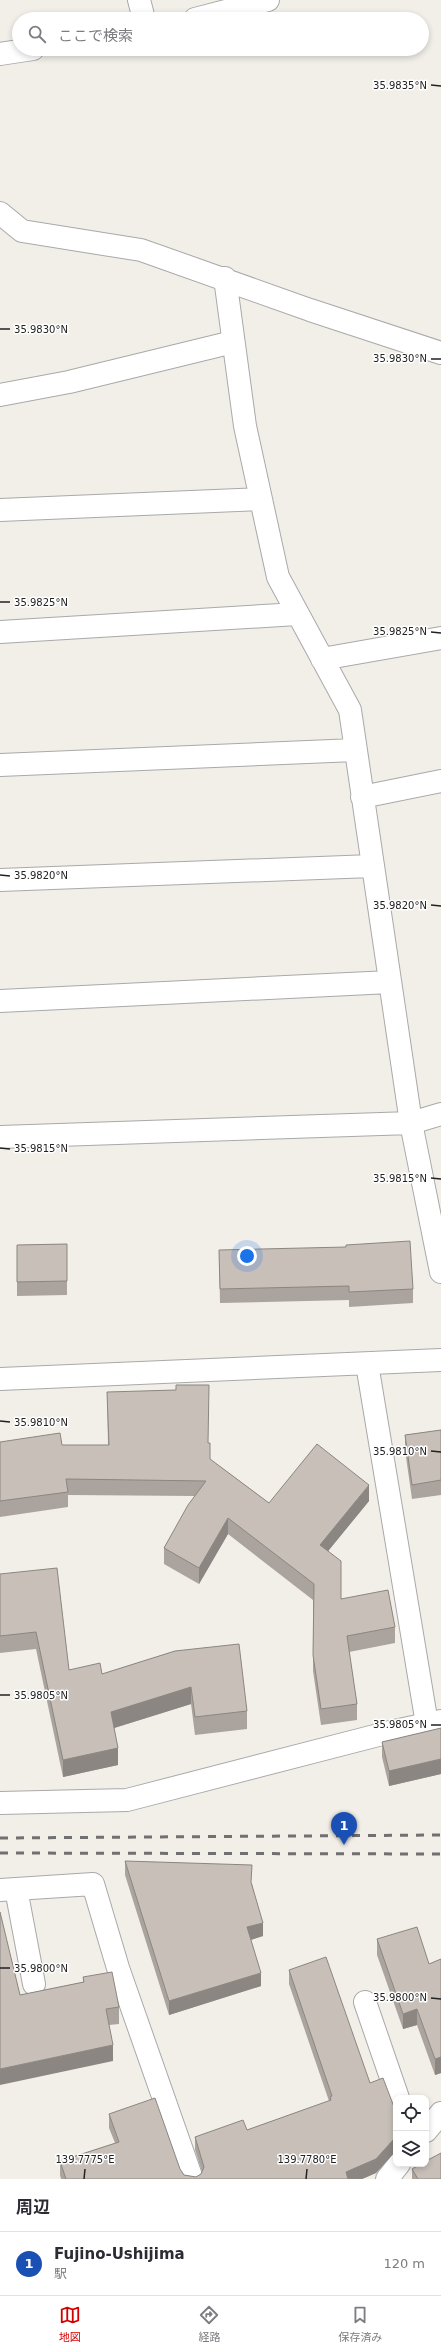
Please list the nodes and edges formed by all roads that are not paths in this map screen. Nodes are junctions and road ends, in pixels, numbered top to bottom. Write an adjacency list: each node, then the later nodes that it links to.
1 (139, 0): 3 (street)
2 (268, 0): 4 (street)
3 (142, 12)
4 (222, 12)
5 (12, 52): 6 (street)
6 (0, 54)
7 (0, 212): 8 (street)
8 (225, 278): 9 (street); 10 (street)
9 (233, 342): 11 (street); 12 (street)
10 (441, 353)
11 (0, 395)
12 (261, 499): 13 (street); 14 (street)
13 (0, 510)
14 (298, 614): 15 (street); 17 (street)
15 (0, 632)
16 (441, 638): 17 (street)
17 (322, 659): 18 (street)
18 (355, 750): 19 (street); 21 (street)
19 (0, 765)
20 (441, 781): 21 (street)
21 (362, 797): 22 (street)
22 (372, 866): 23 (street); 24 (street)
23 (0, 880)
24 (390, 982): 25 (street); 27 (street)
25 (0, 1001)
26 (441, 1114): 27 (street)
27 (411, 1123): 28 (street); 29 (street)
28 (0, 1137)
29 (441, 1272)
30 (441, 1360): 31 (street)
31 (367, 1364): 32 (street); 33 (street)
32 (0, 1379)
33 (434, 1723): 34 (street)
34 (0, 1803)
35 (8, 1889): 36 (street); 42 (street)
36 (34, 1984)
37 (365, 2002): 38 (street)
38 (397, 2095)
39 (441, 2113): 40 (street)
40 (427, 2131)
41 (397, 2167): 43 (street)
42 (192, 2179)
43 (387, 2179)

